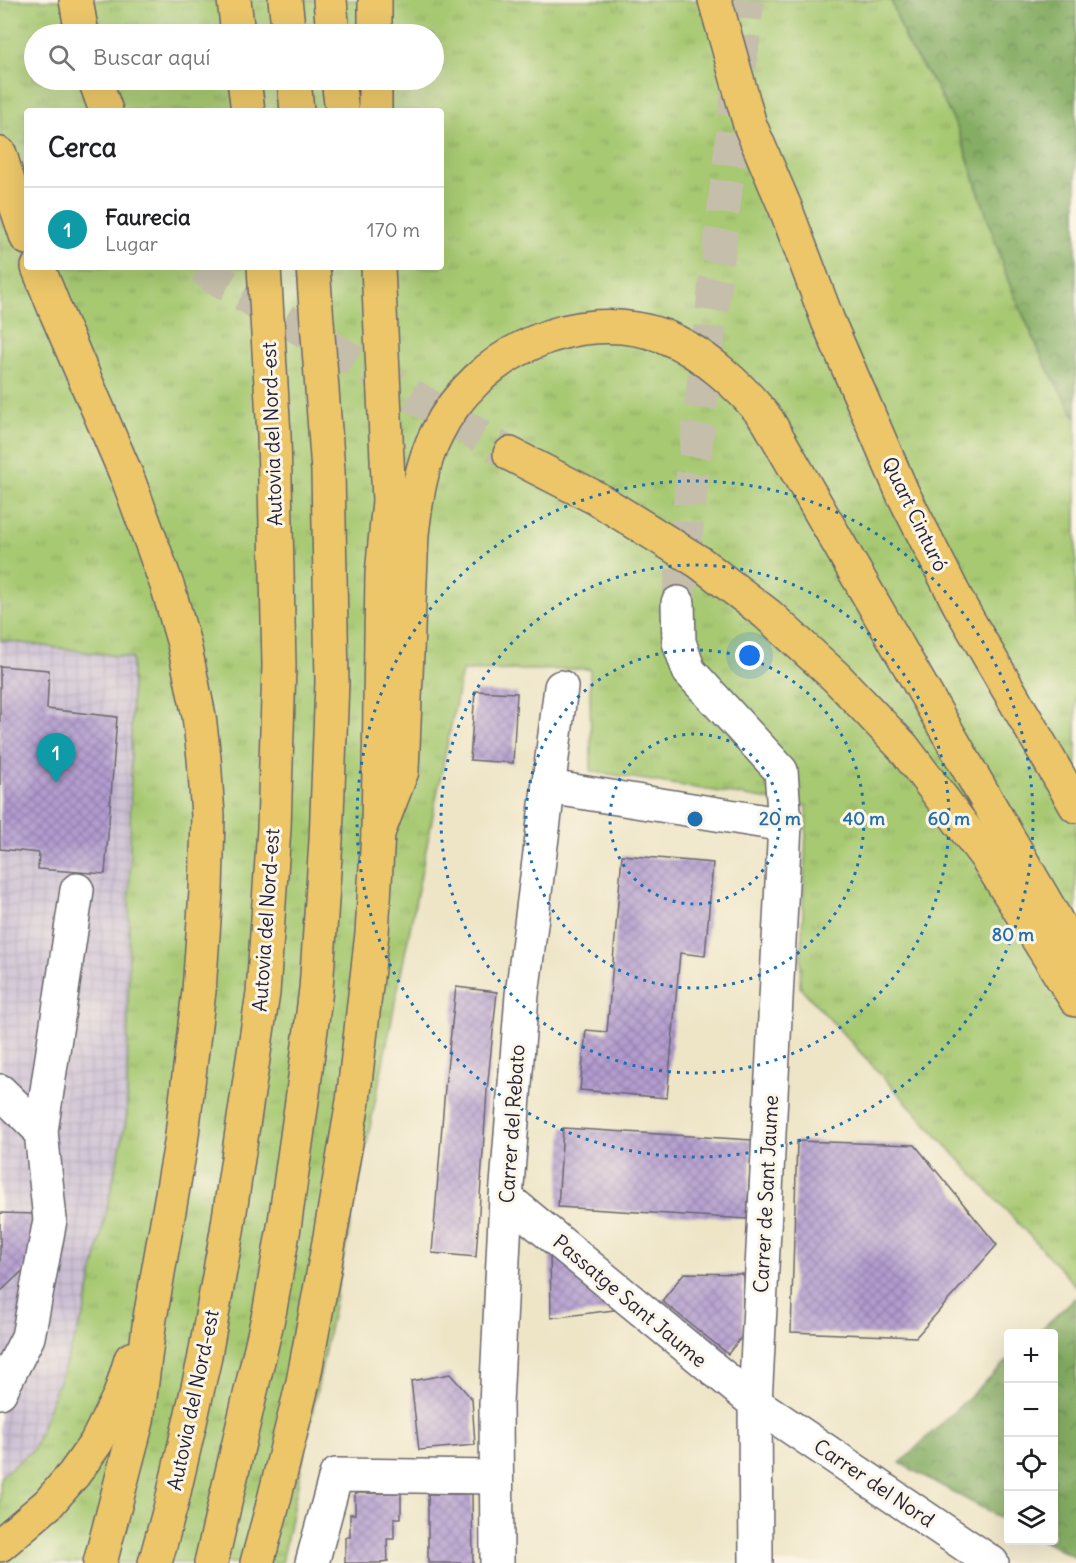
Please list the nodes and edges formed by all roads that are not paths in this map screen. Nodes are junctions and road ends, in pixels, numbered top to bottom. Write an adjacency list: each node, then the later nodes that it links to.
1 (76, 0): 8 (highway)
2 (234, 0): 9 (highway)
3 (285, 0): 10 (highway)
4 (330, 0): 11 (highway)
5 (375, 0): 12 (highway)
6 (715, 0): 24 (highway)
7 (734, 0): 24 (highway)
8 (80, 24)
9 (237, 24)
10 (288, 24)
11 (332, 24)
12 (375, 24)
13 (99, 90): 18 (highway)
14 (245, 90): 19 (highway)
15 (295, 90): 20 (highway)
16 (339, 90): 21 (highway)
17 (375, 90): 22 (highway)
18 (105, 108)
19 (248, 108)
20 (297, 108)
21 (342, 108)
22 (375, 108)
23 (0, 154): 25 (highway)
24 (785, 207): 36 (highway, Quart Cinturó)
25 (24, 229)
26 (39, 270): 45 (highway)
27 (264, 270): 51 (highway, Autovia del Nord-est)
28 (313, 270): 52 (highway)
29 (358, 270): 32 (highway)
30 (378, 270): 32 (highway)
31 (510, 454): 41 (highway)
32 (382, 573): 38 (highway)
33 (678, 603): 37 (street, Carrer de Sant Jaume)
34 (561, 687): 35 (street, Carrer del Rebato)
35 (549, 787): 37 (street); 44 (street, Carrer del Rebato)
36 (1076, 806)
37 (785, 825): 47 (street, Carrer de Sant Jaume)
38 (378, 833): 40 (highway); 53 (highway)
39 (77, 890): 43 (street)
40 (1076, 955)
41 (1076, 1000)
42 (0, 1091): 43 (street)
43 (41, 1131): 46 (street)
44 (506, 1198): 47 (street, Passatge Sant Jaume); 48 (street, Carrer del Rebato)
45 (150, 1318): 49 (highway); 50 (highway)
46 (0, 1392)
47 (755, 1403): 56 (street, Carrer de Sant Jaume); 57 (street, Carrer del Nord)
48 (495, 1477): 54 (street); 55 (street, Carrer del Rebato)
49 (0, 1545)
50 (100, 1563)
51 (155, 1563)
52 (211, 1563)
53 (257, 1563)
54 (312, 1563)
55 (497, 1563)
56 (756, 1563)
57 (992, 1563)

